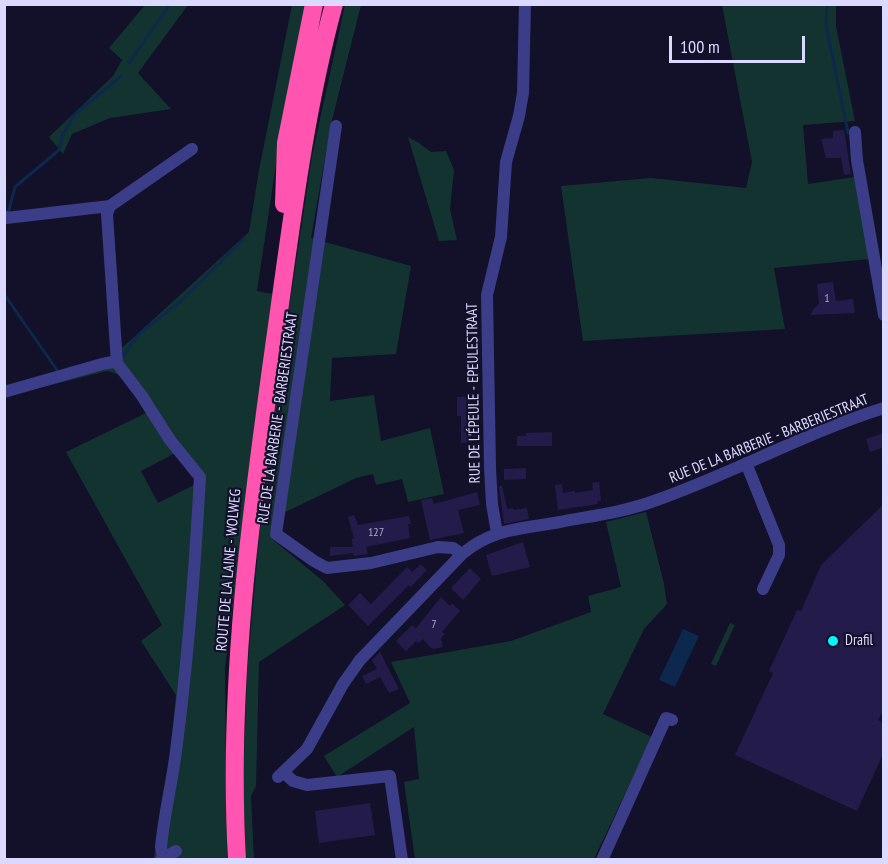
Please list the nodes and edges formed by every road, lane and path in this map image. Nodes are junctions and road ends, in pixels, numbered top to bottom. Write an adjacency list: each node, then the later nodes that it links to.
1 (314, 4): 9 (highway, ROUTE DE LA LAINE - WOLWEG)
2 (334, 4): 9 (highway, ROUTE DE LA LAINE - WOLWEG)
3 (525, 4): 15 (street, RUE DE L'ÉPEULE - EPEULESTRAAT)
4 (336, 126): 16 (street, RUE DE LA BARBERIE - BARBERIESTRAAT)
5 (855, 132): 10 (street)
6 (192, 149): 7 (street)
7 (110, 206): 8 (street); 11 (street)
8 (4, 216)
9 (283, 285): 21 (highway, ROUTE DE LA LAINE - WOLWEG)
10 (884, 315)
11 (117, 363): 12 (street); 20 (street)
12 (4, 392)
13 (884, 408): 14 (street, RUE DE LA BARBERIE - BARBERIESTRAAT)
14 (746, 463): 15 (street, RUE DE LA BARBERIE - BARBERIESTRAAT); 17 (street)
15 (497, 533): 16 (street, RUE DE LA BARBERIE - BARBERIESTRAAT)
16 (462, 554): 22 (street)
17 (764, 589)
18 (672, 720): 23 (street)
19 (176, 851): 20 (street)
20 (162, 859)
21 (237, 860)
22 (402, 860)
23 (602, 860)

